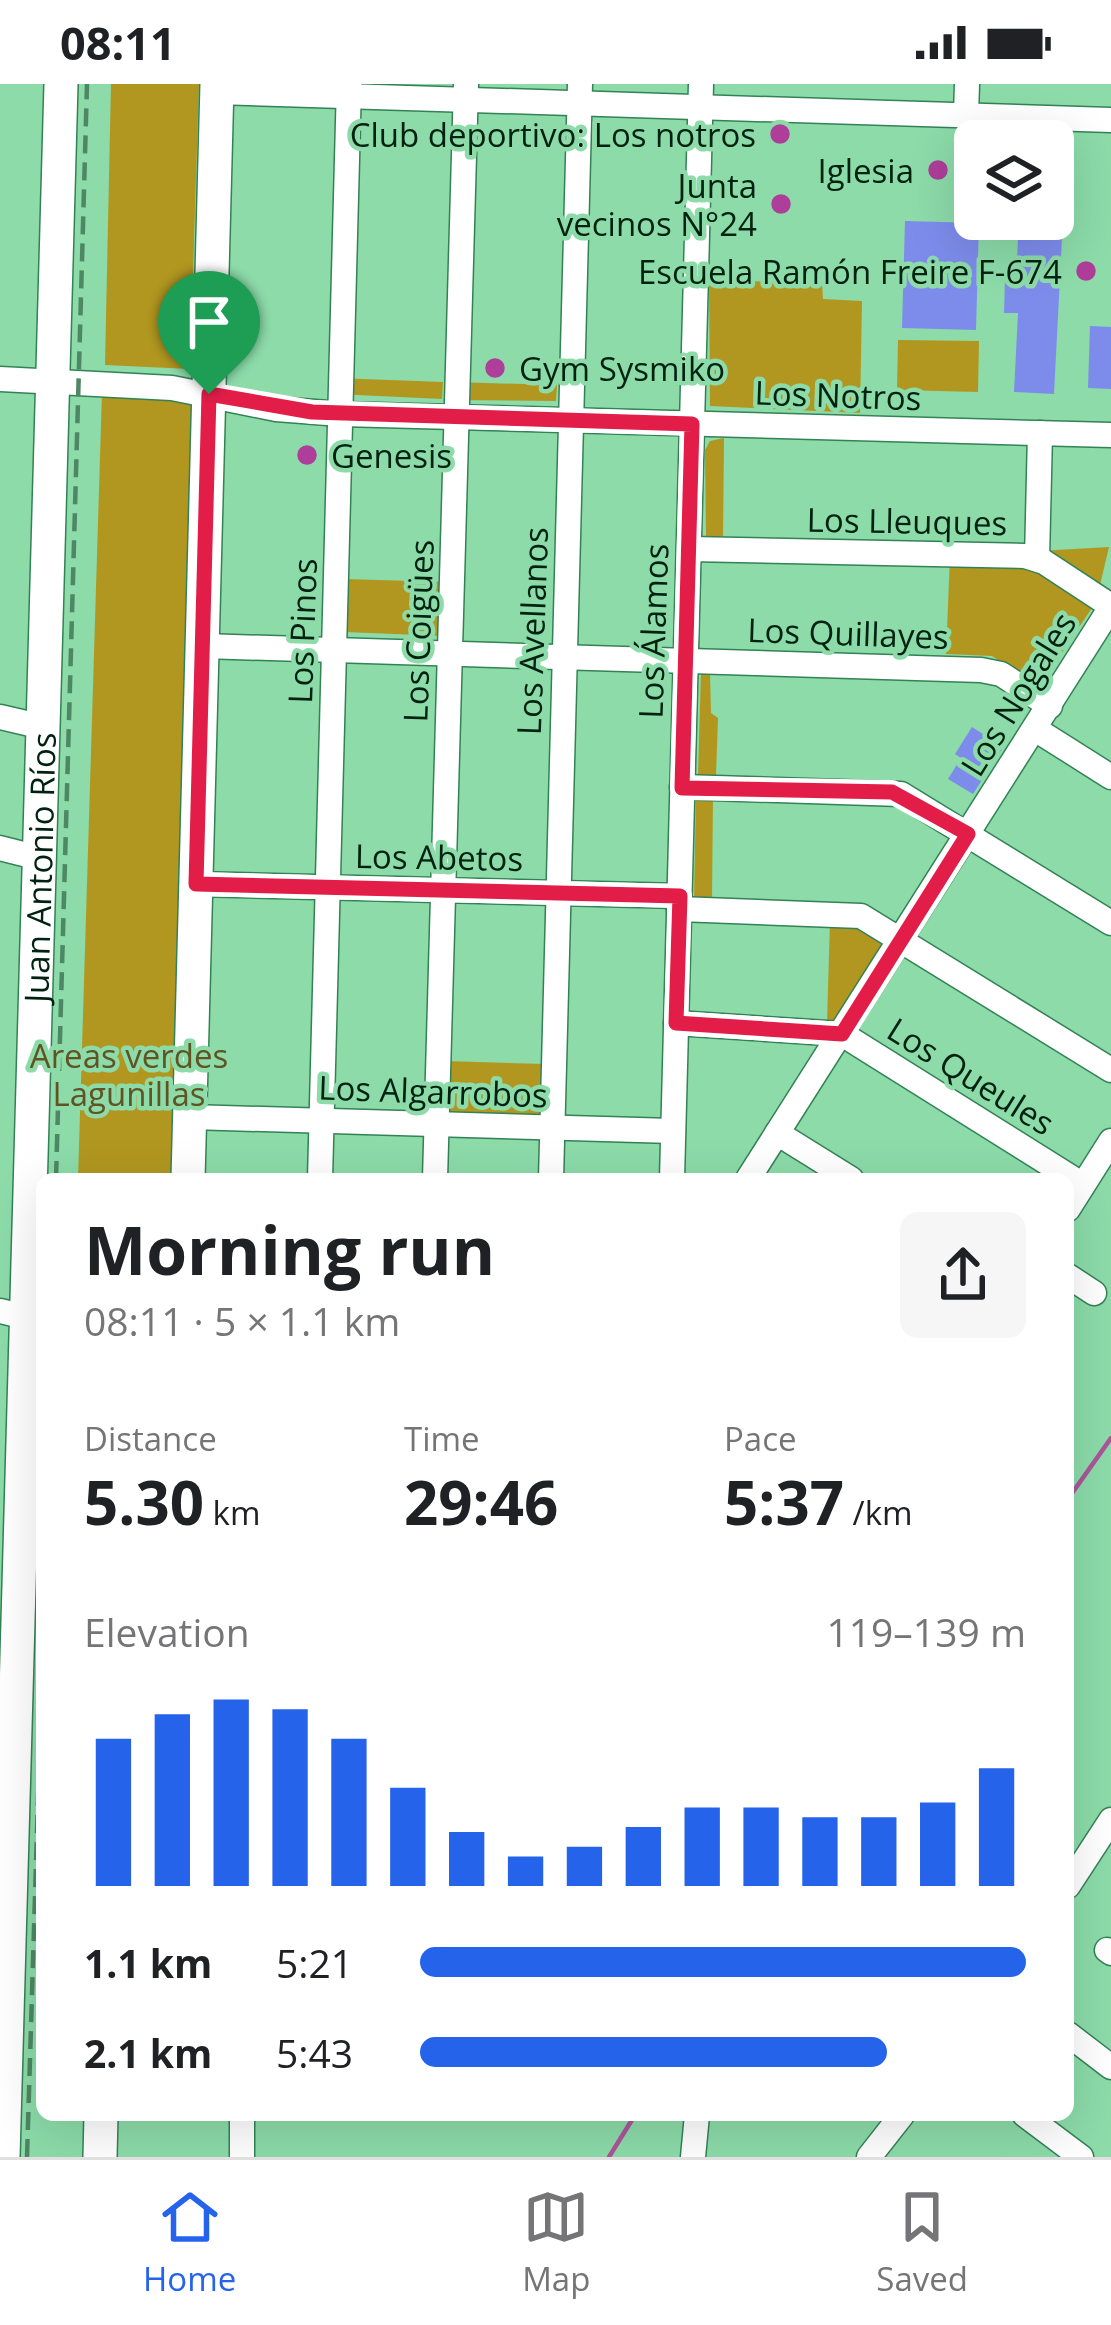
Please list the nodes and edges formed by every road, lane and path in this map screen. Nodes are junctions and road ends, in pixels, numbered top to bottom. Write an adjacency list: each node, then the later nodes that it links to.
1 (61, 84): 11 (main road, Juan Antonio Ríos)
2 (967, 84): 8 (street)
3 (217, 88): 4 (street); 12 (main road)
4 (349, 90): 5 (street); 13 (street, Los Pinos)
5 (466, 92): 6 (street); 14 (street, Los Coigües)
6 (580, 94): 7 (street); 15 (street, Los Avellanos)
7 (701, 95): 8 (street); 16 (street, Los Álamos)
8 (966, 116): 9 (street)
9 (1111, 120)
10 (0, 379): 11 (street, Los Notros)
11 (53, 381): 12 (street, Los Notros); 30 (main road, Juan Antonio Ríos)
12 (209, 394): 13 (street, Los Notros); 23 (main road)
13 (340, 414): 14 (street, Los Notros); 24 (street, Los Pinos)
14 (457, 417): 15 (street, Los Notros); 25 (street, Los Coigües)
15 (571, 420): 16 (street, Los Notros); 26 (street, Los Avellanos)
16 (692, 424): 17 (street, Los Notros); 19 (street, Los Álamos)
17 (1040, 433): 18 (street, Los Notros); 20 (street)
18 (1111, 435)
19 (688, 549): 20 (street, Los Lleuques); 27 (street, Los Álamos)
20 (1037, 559): 21 (street, Los Lleuques)
21 (1111, 606): 22 (street, Los Nogales)
22 (1104, 637): 28 (street, Los Nogales)
23 (203, 646): 24 (street, Los Quillayes); 37 (main road)
24 (334, 650): 25 (street, Los Quillayes); 38 (street, Los Pinos)
25 (450, 654): 26 (street, Los Quillayes); 39 (street, Los Coigües)
26 (565, 657): 27 (street, Los Quillayes); 40 (street, Los Avellanos)
27 (686, 661): 28 (street, Los Quillayes); 33 (street, Los Álamos)
28 (1049, 706): 31 (street, Los Nogales)
29 (0, 717): 30 (street)
30 (43, 727): 36 (main road, Juan Antonio Ríos)
31 (1035, 729): 32 (street); 34 (street, Los Nogales)
32 (1111, 777)
33 (682, 788): 34 (street); 41 (street, Los Álamos)
34 (968, 834): 42 (street); 43 (street, Los Nogales)
35 (0, 848): 36 (street)
36 (39, 859): 67 (main road, Juan Antonio Ríos)
37 (196, 884): 38 (street, Los Abetos); 47 (main road)
38 (328, 887): 39 (street, Los Abetos); 48 (street, Los Pinos)
39 (443, 890): 40 (street, Los Abetos); 49 (street, Los Coigües)
40 (558, 893): 41 (street, Los Abetos); 50 (street, Los Avellanos)
41 (679, 902): 43 (street, Los Abetos); 44 (street, Los Álamos)
42 (1111, 923)
43 (902, 939): 45 (street, Los Nogales); 46 (street, Los Abetos)
44 (676, 1023): 45 (street, Los Queules); 51 (street, Los Álamos)
45 (842, 1034): 52 (street, Los Nogales); 61 (street, Los Queules)
46 (1111, 1070)
47 (190, 1117): 48 (street, Los Algarrobos); 54 (main road)
48 (321, 1121): 49 (street, Los Algarrobos); 55 (street, Los Pinos)
49 (436, 1124): 50 (street, Los Algarrobos); 56 (street, Los Coigües)
50 (552, 1127): 51 (street, Los Algarrobos); 57 (street, Los Avellanos)
51 (673, 1131): 58 (street, Los Álamos)
52 (778, 1133): 59 (street, Los Nogales); 60 (street)
53 (1111, 1141): 63 (street)
54 (188, 1173)
55 (320, 1173)
56 (436, 1173)
57 (551, 1173)
58 (672, 1173)
59 (752, 1173)
60 (841, 1173)
61 (1064, 1173)
62 (1074, 1179): 63 (street, Los Queules)
63 (1083, 1185): 64 (street)
64 (1074, 1199)
65 (1074, 1280): 66 (street)
66 (1094, 1293)
67 (13, 1314): 70 (main road, Juan Antonio Ríos)
68 (1111, 1820): 69 (street)
69 (1074, 1877)
70 (3, 2013): 78 (main road, Juan Antonio Ríos)
71 (1074, 2039): 72 (street)
72 (1111, 2067)
73 (101, 2121): 79 (main road)
74 (242, 2121): 80 (street)
75 (696, 2121): 81 (street)
76 (897, 2121): 82 (street)
77 (1033, 2121): 83 (street)
78 (3, 2157)
79 (100, 2157)
80 (242, 2157)
81 (693, 2157)
82 (869, 2157)
83 (1081, 2157)

